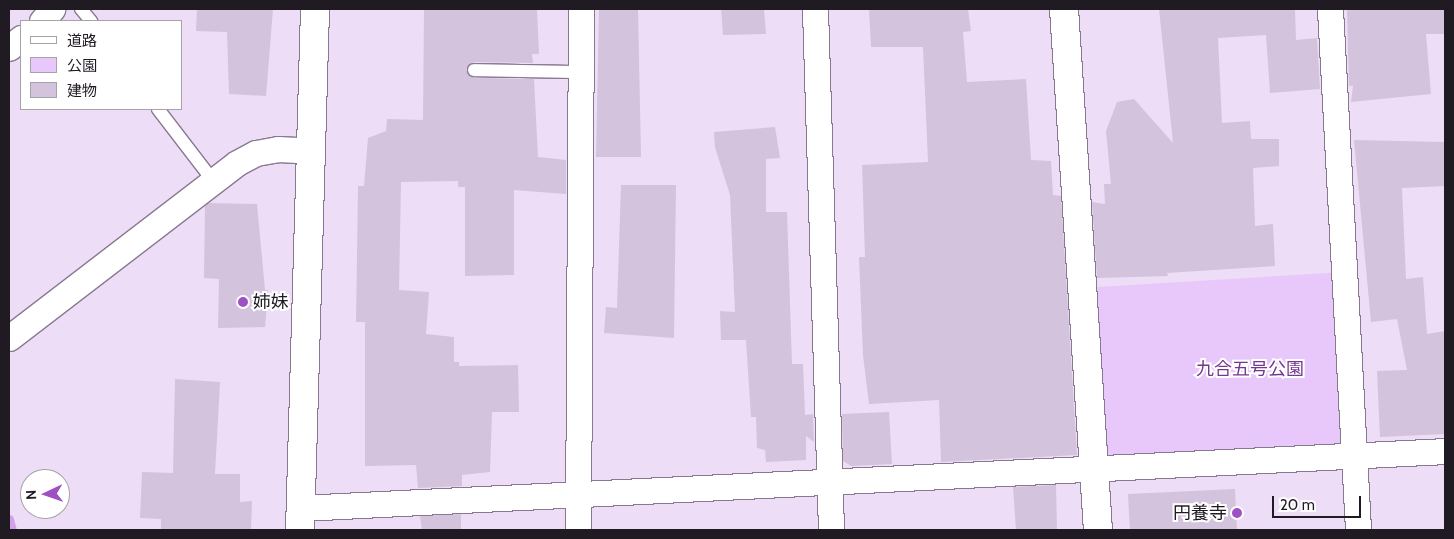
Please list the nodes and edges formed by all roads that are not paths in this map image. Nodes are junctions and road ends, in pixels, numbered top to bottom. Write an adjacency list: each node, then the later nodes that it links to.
1 (52, 9): 8 (street)
2 (81, 9): 9 (lane)
3 (315, 9): 15 (street)
4 (581, 9): 13 (street)
5 (815, 9): 21 (street)
6 (1064, 9): 20 (street)
7 (1330, 9): 19 (street)
8 (43, 20)
9 (90, 20)
10 (20, 39): 11 (street)
11 (9, 48)
12 (474, 70): 13 (lane)
13 (581, 72): 22 (street)
14 (159, 110): 16 (lane)
15 (311, 151): 16 (street); 23 (street)
16 (214, 182): 17 (street)
17 (9, 338)
18 (1445, 451): 19 (street)
19 (1353, 456): 20 (street); 27 (street)
20 (1094, 469): 21 (street); 26 (street)
21 (829, 482): 22 (street); 25 (street)
22 (578, 494): 23 (street); 24 (street)
23 (300, 519)
24 (578, 530)
25 (831, 530)
26 (1098, 530)
27 (1358, 530)

